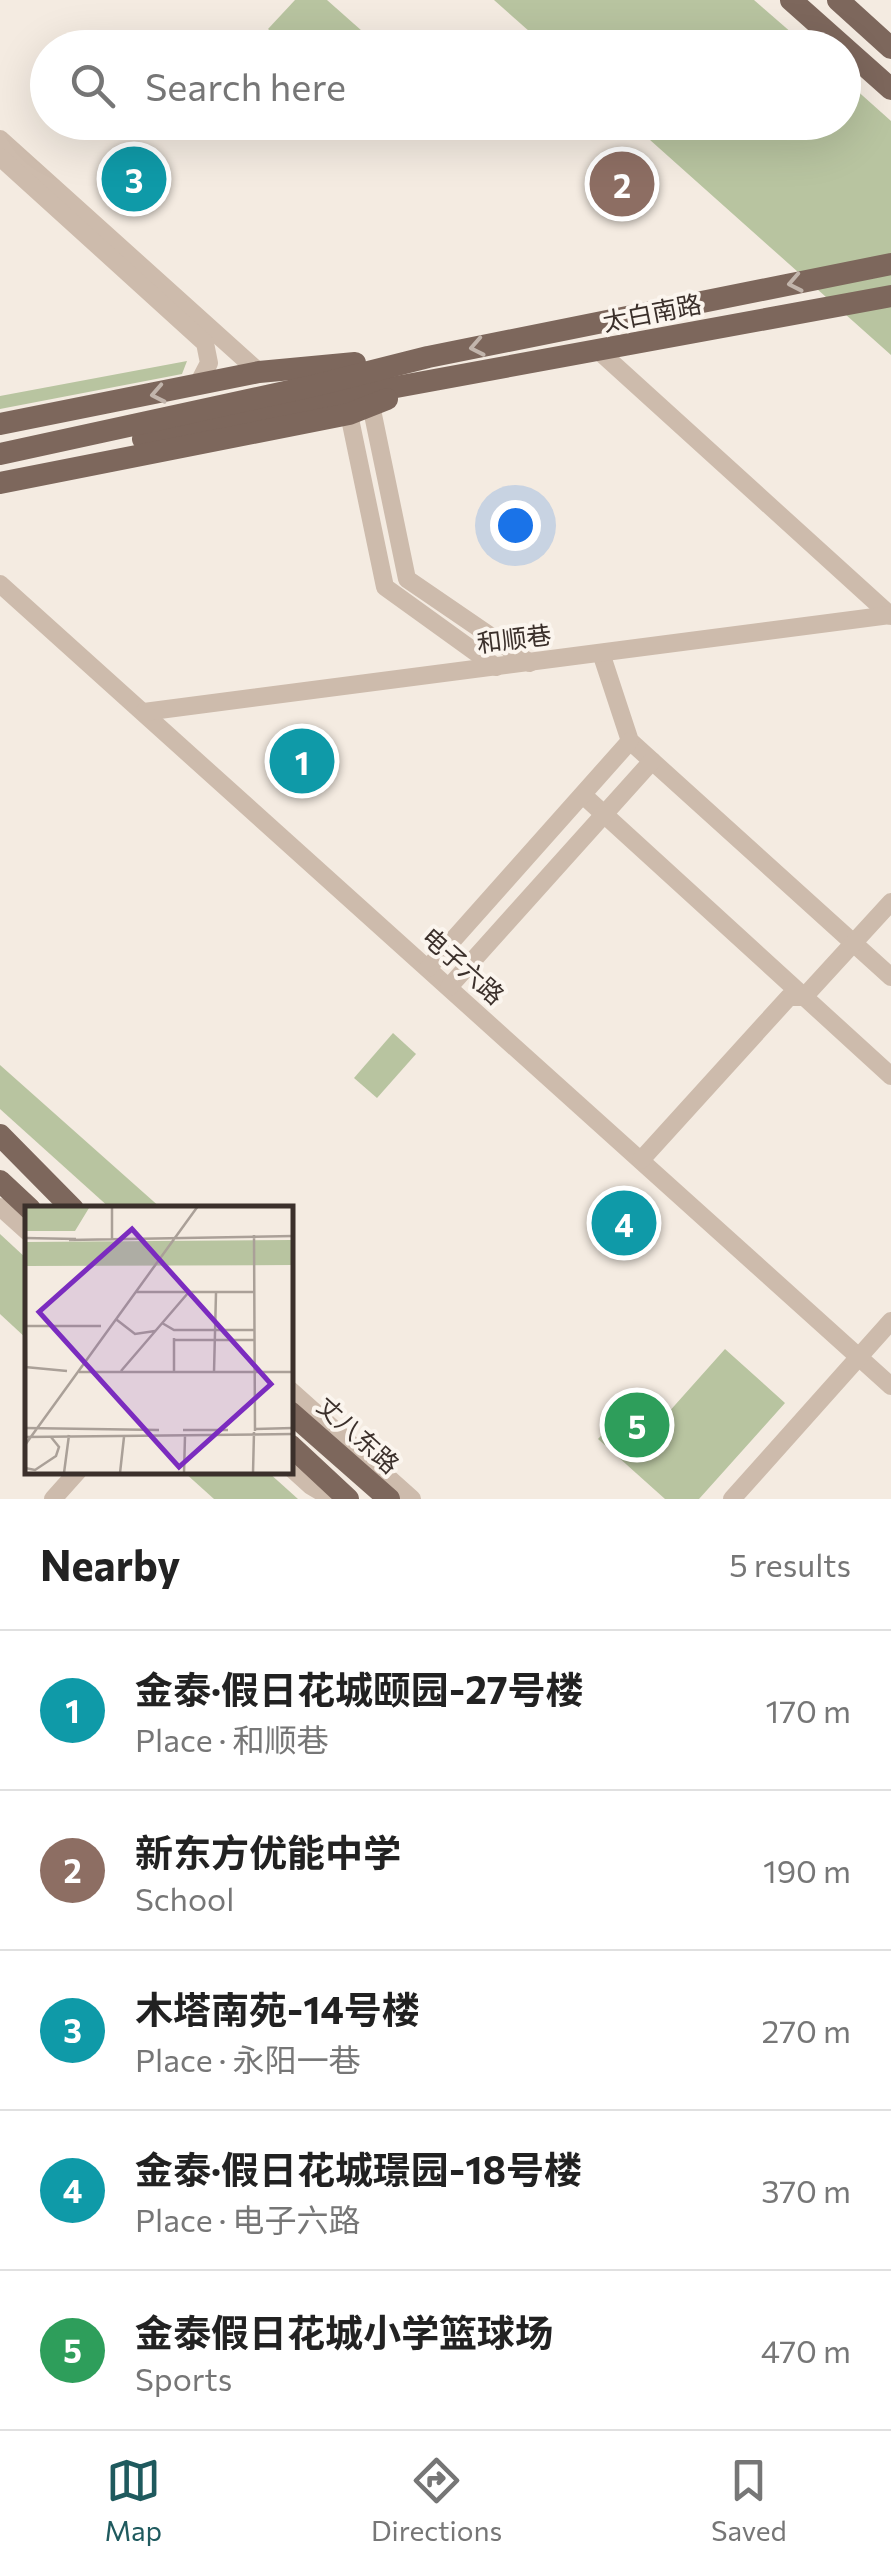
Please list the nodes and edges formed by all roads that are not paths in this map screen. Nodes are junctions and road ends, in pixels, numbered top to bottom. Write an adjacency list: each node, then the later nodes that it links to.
1 (791, 0): 3 (main road)
2 (838, 0): 4 (main road)
3 (825, 30)
4 (891, 48)
5 (861, 62): 6 (main road)
6 (891, 89)
7 (0, 139): 13 (street)
8 (0, 157): 15 (street)
9 (891, 264): 12 (main road, 太白南路, one-way to 12)
10 (891, 296): 11 (main road, 太白南路)
11 (599, 351): 14 (main road, 太白南路); 24 (street)
12 (428, 356): 13 (main road, 太白南路); 16 (main road, 太白南路)
13 (259, 372): 15 (main road, 太白南路)
14 (423, 384): 16 (main road, 太白南路); 17 (main road, 太白南路)
15 (197, 386): 19 (main road, 太白南路, one-way to 19)
16 (318, 393): 20 (main road, 太白南路); 21 (main road, 太白南路)
17 (371, 405): 18 (main road, 太白南路); 26 (street)
18 (348, 414): 22 (main road, 太白南路); 27 (street)
19 (0, 424)
20 (0, 454)
21 (0, 470)
22 (0, 483)
23 (0, 584): 28 (street, 电子六路)
24 (890, 615): 25 (street, 和顺巷)
25 (601, 654): 26 (street, 和顺巷); 29 (street)
26 (530, 662): 27 (street, 和顺巷)
27 (496, 667): 28 (street, 和顺巷)
28 (144, 712): 35 (street, 电子六路)
29 (630, 742): 30 (street); 31 (street)
30 (652, 761): 32 (street); 34 (street)
31 (582, 794): 32 (street); 35 (street)
32 (604, 814): 37 (street); 38 (street)
33 (891, 902): 34 (street)
34 (853, 944): 36 (street); 38 (street)
35 (428, 968): 37 (street, 电子六路)
36 (891, 977)
37 (449, 987): 42 (street, 电子六路)
38 (804, 997): 39 (street); 42 (street)
39 (891, 1076)
40 (0, 1135): 47 (main road)
41 (0, 1156): 46 (main road)
42 (641, 1160): 51 (street, 电子六路)
43 (0, 1181): 45 (main road)
44 (0, 1204): 48 (main road); 49 (street)
45 (27, 1206)
46 (68, 1206)
47 (69, 1206)
48 (25, 1217)
49 (25, 1229)
50 (891, 1321): 51 (street)
51 (858, 1357): 52 (street, 电子六路); 63 (street)
52 (891, 1386)
53 (292, 1392): 62 (street)
54 (292, 1414): 61 (main road, 丈八东路)
55 (292, 1447): 60 (main road)
56 (292, 1469): 59 (street)
57 (76, 1474): 58 (street)
58 (53, 1499)
59 (333, 1499)
60 (348, 1499)
61 (388, 1499)
62 (412, 1499)
63 (732, 1499)

